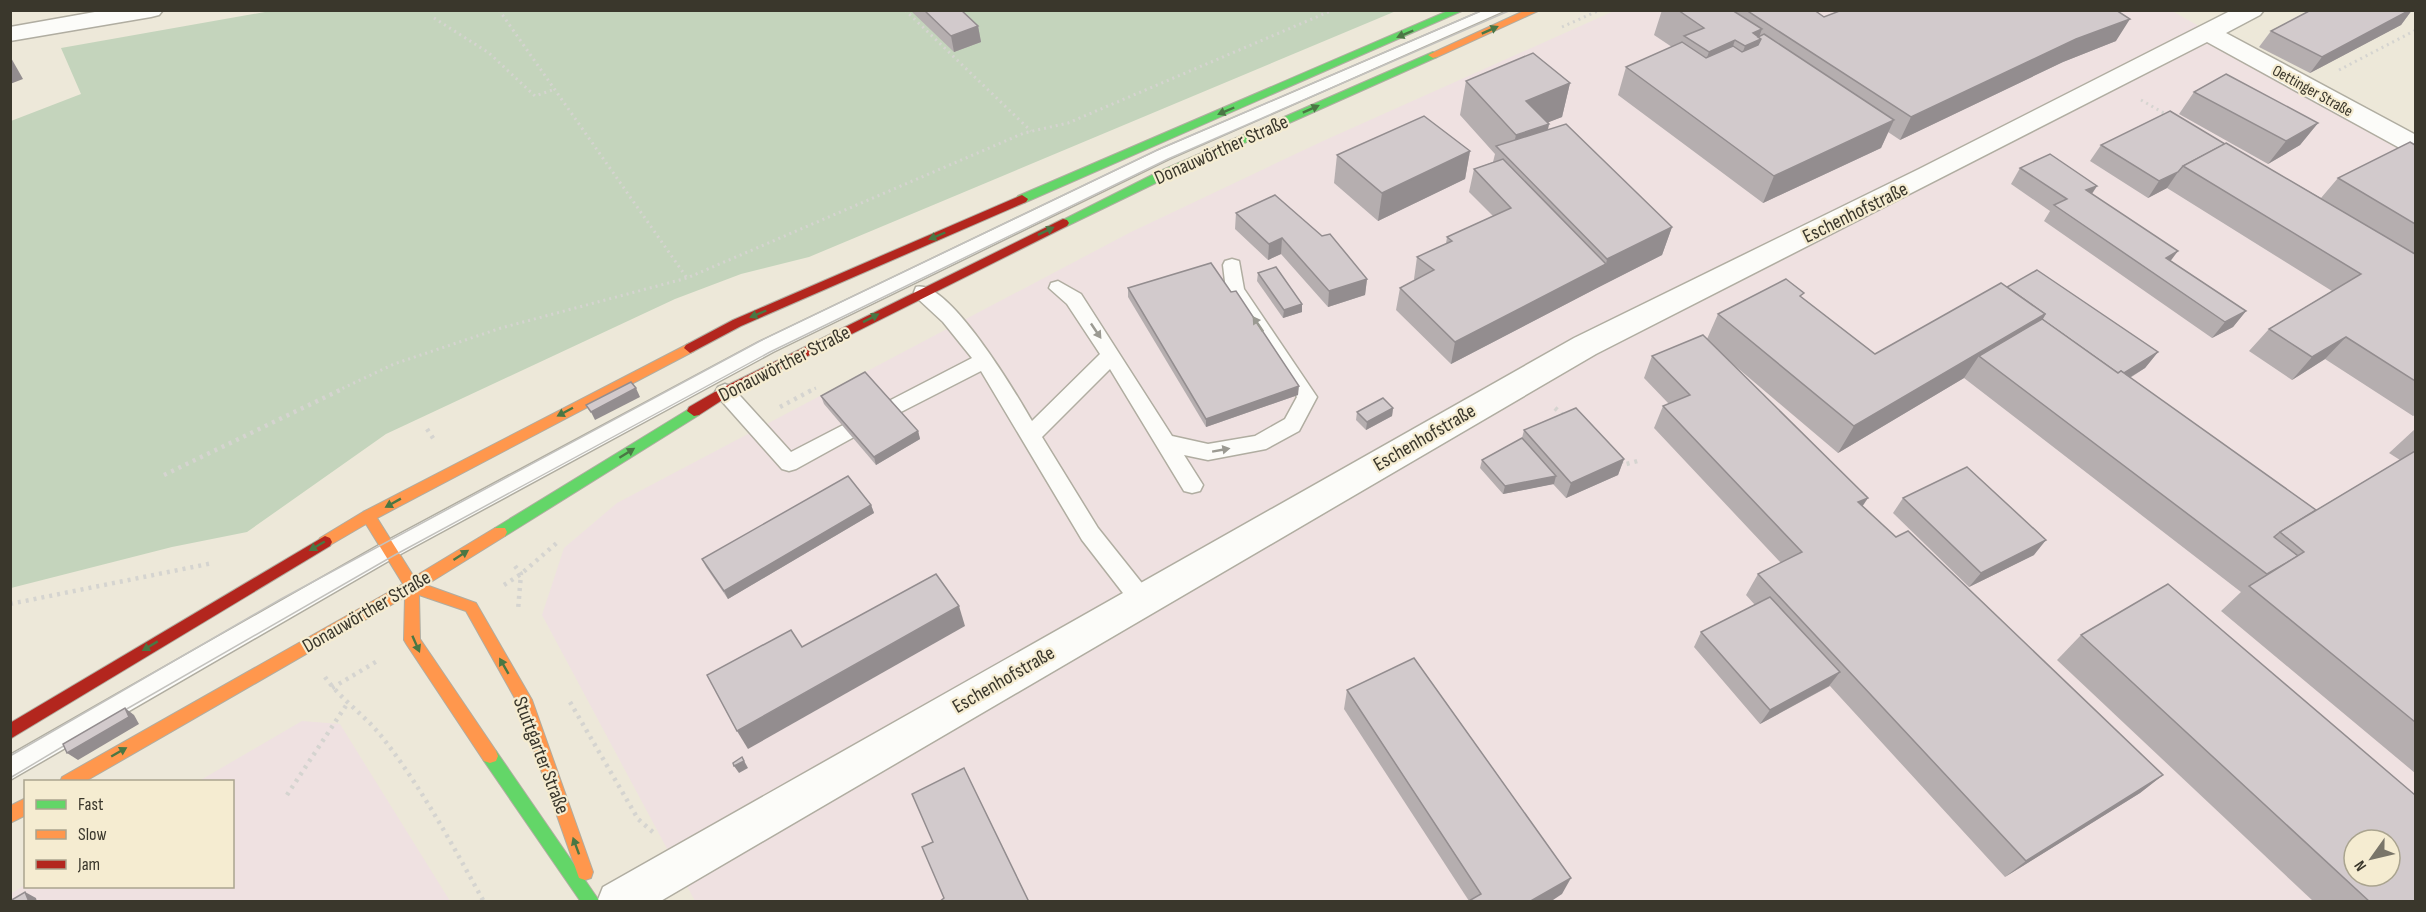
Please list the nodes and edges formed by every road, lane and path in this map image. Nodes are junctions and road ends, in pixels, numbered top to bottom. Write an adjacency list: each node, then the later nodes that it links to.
1 (151, 10): 11 (street)
2 (499, 10): 15 (path)
3 (905, 10): 17 (path)
4 (1333, 10): 17 (path)
5 (1459, 10): 35 (main road, Donauwörther Straße, one-way to 35)
6 (1499, 10): 40 (lane)
7 (1535, 10): 22 (main road, Donauwörther Straße, one-way to 7)
8 (2252, 10): 12 (street, Eschenhofstraße)
9 (434, 18): 15 (path)
10 (2415, 30): 14 (path)
11 (10, 34)
12 (2210, 34): 13 (street, Eschenhofstraße); 14 (street, Oettinger Straße)
13 (2112, 83): 16 (path); 43 (street, Eschenhofstraße)
14 (2307, 86): 18 (street, Oettinger Straße)
15 (555, 89): 20 (path)
16 (2172, 118)
17 (1032, 131): 20 (path)
18 (2415, 146)
19 (1232, 265): 32 (lane, one-way to 19)
20 (687, 278): 36 (path)
21 (1058, 288): 23 (lane, one-way to 23)
22 (924, 292): 24 (lane); 25 (main road, Donauwörther Straße, one-way to 22)
23 (1111, 355): 31 (lane); 32 (lane)
24 (985, 360): 26 (lane); 31 (lane)
25 (725, 392): 30 (lane); 39 (main road, Donauwörther Straße, one-way to 25)
26 (892, 408)
27 (1554, 408): 28 (path)
28 (1572, 422)
29 (427, 429): 35 (path)
30 (847, 431)
31 (1030, 435): 43 (lane)
32 (1164, 442): 37 (lane)
33 (1614, 458): 34 (path)
34 (1641, 460)
35 (453, 470): 38 (main road, Donauwörther Straße, one-way to 38)
36 (164, 475)
37 (1192, 485)
38 (368, 516): 40 (main road); 49 (main road, Donauwörther Straße, one-way to 49)
39 (493, 534): 42 (main road, Donauwörther Straße, one-way to 39); 45 (path)
40 (389, 550): 42 (main road); 50 (lane)
41 (216, 562): 44 (path)
42 (412, 586): 46 (main road, Donauwörther Straße); 57 (main road, Stuttgarter Straße, one-way to 57); 57 (main road, Stuttgarter Straße, one-way to 42)
43 (1141, 599): 55 (street, Eschenhofstraße)
44 (10, 604)
45 (523, 621)
46 (307, 645): 48 (path); 51 (main road, Donauwörther Straße, one-way to 46)
47 (569, 700): 55 (path)
48 (347, 704): 52 (path); 56 (path)
49 (10, 732)
50 (10, 769)
51 (71, 780)
52 (287, 795)
53 (24, 807): 54 (main road)
54 (10, 815)
55 (687, 862): 58 (street, Eschenhofstraße)
56 (484, 902)
57 (594, 902)
58 (618, 902)

